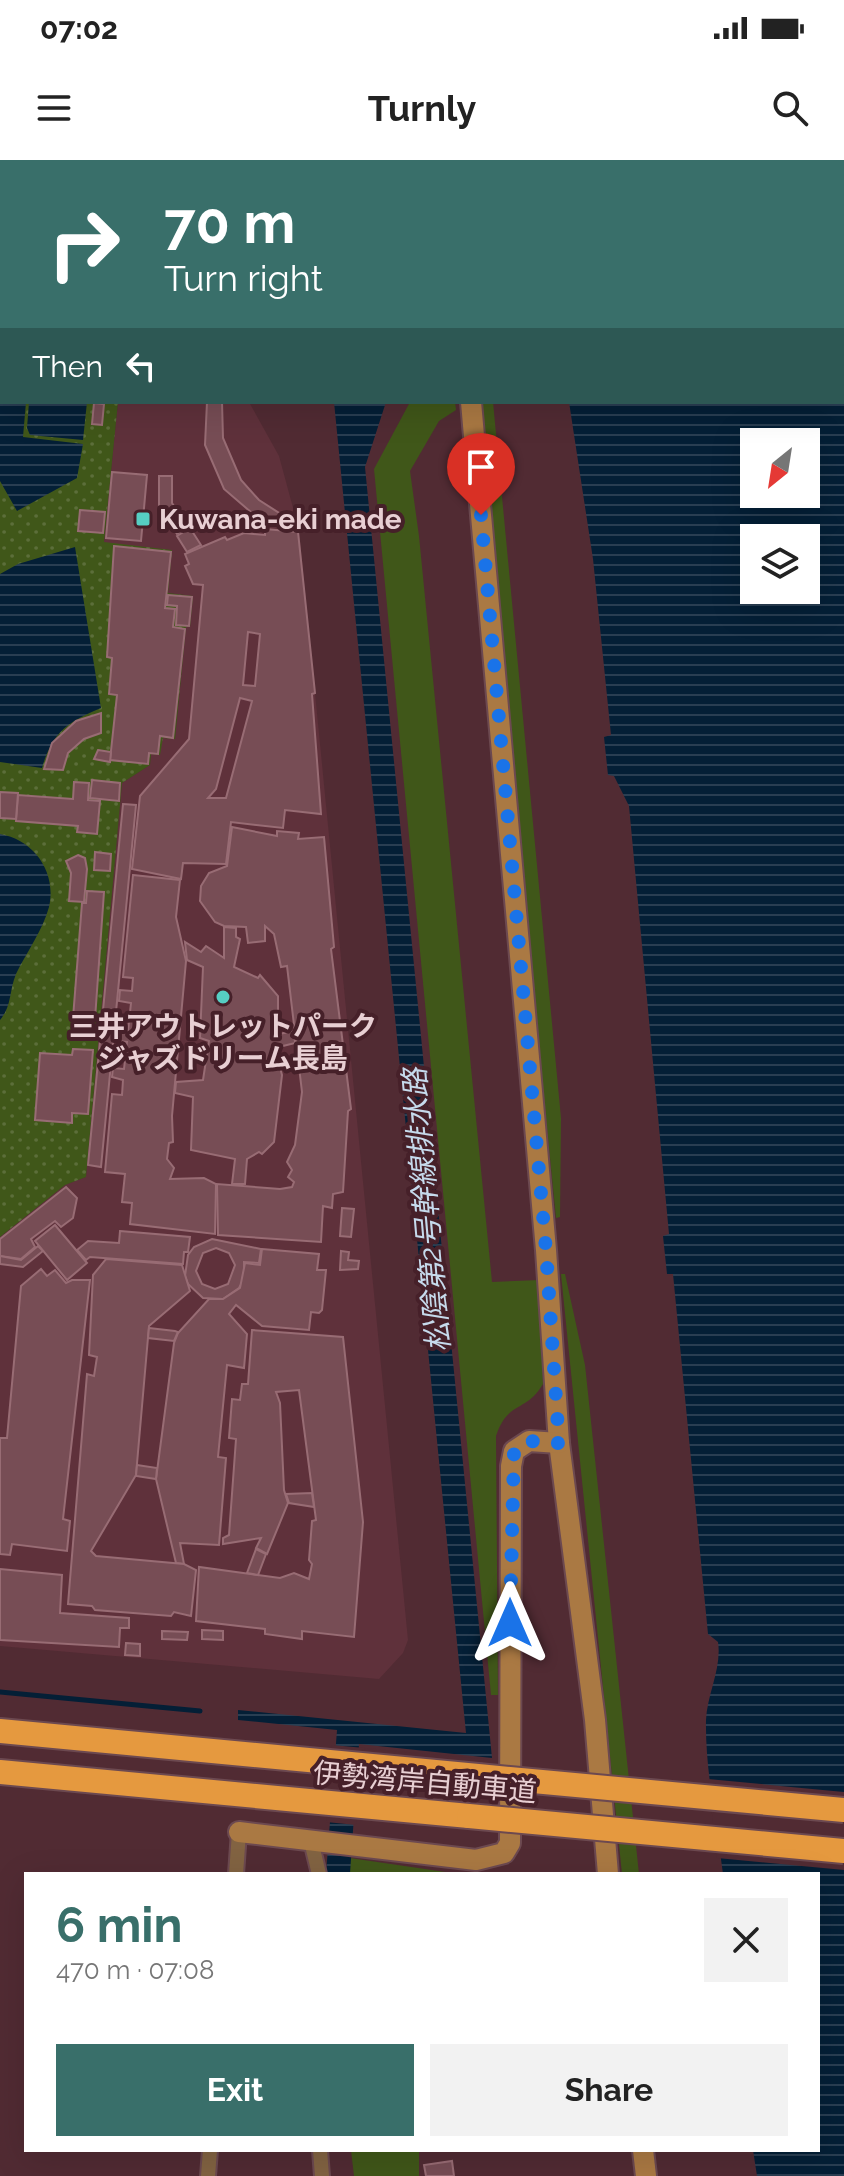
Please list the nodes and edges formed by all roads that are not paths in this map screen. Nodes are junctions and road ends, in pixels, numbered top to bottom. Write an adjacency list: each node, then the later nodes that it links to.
1 (471, 404): 2 (street)
2 (559, 1443): 7 (street); 11 (street)
3 (0, 1731): 5 (highway, 伊勢湾岸自動車道, bridge)
4 (0, 1772): 8 (highway, 伊勢湾岸自動車道, bridge)
5 (844, 1810)
6 (239, 1832): 7 (street); 9 (street)
7 (317, 1841): 10 (street)
8 (844, 1851)
9 (236, 1872)
10 (319, 1872)
11 (608, 1872)
12 (210, 2152): 15 (street)
13 (320, 2152): 16 (street)
14 (643, 2152): 17 (street)
15 (208, 2176)
16 (322, 2176)
17 (646, 2176)

